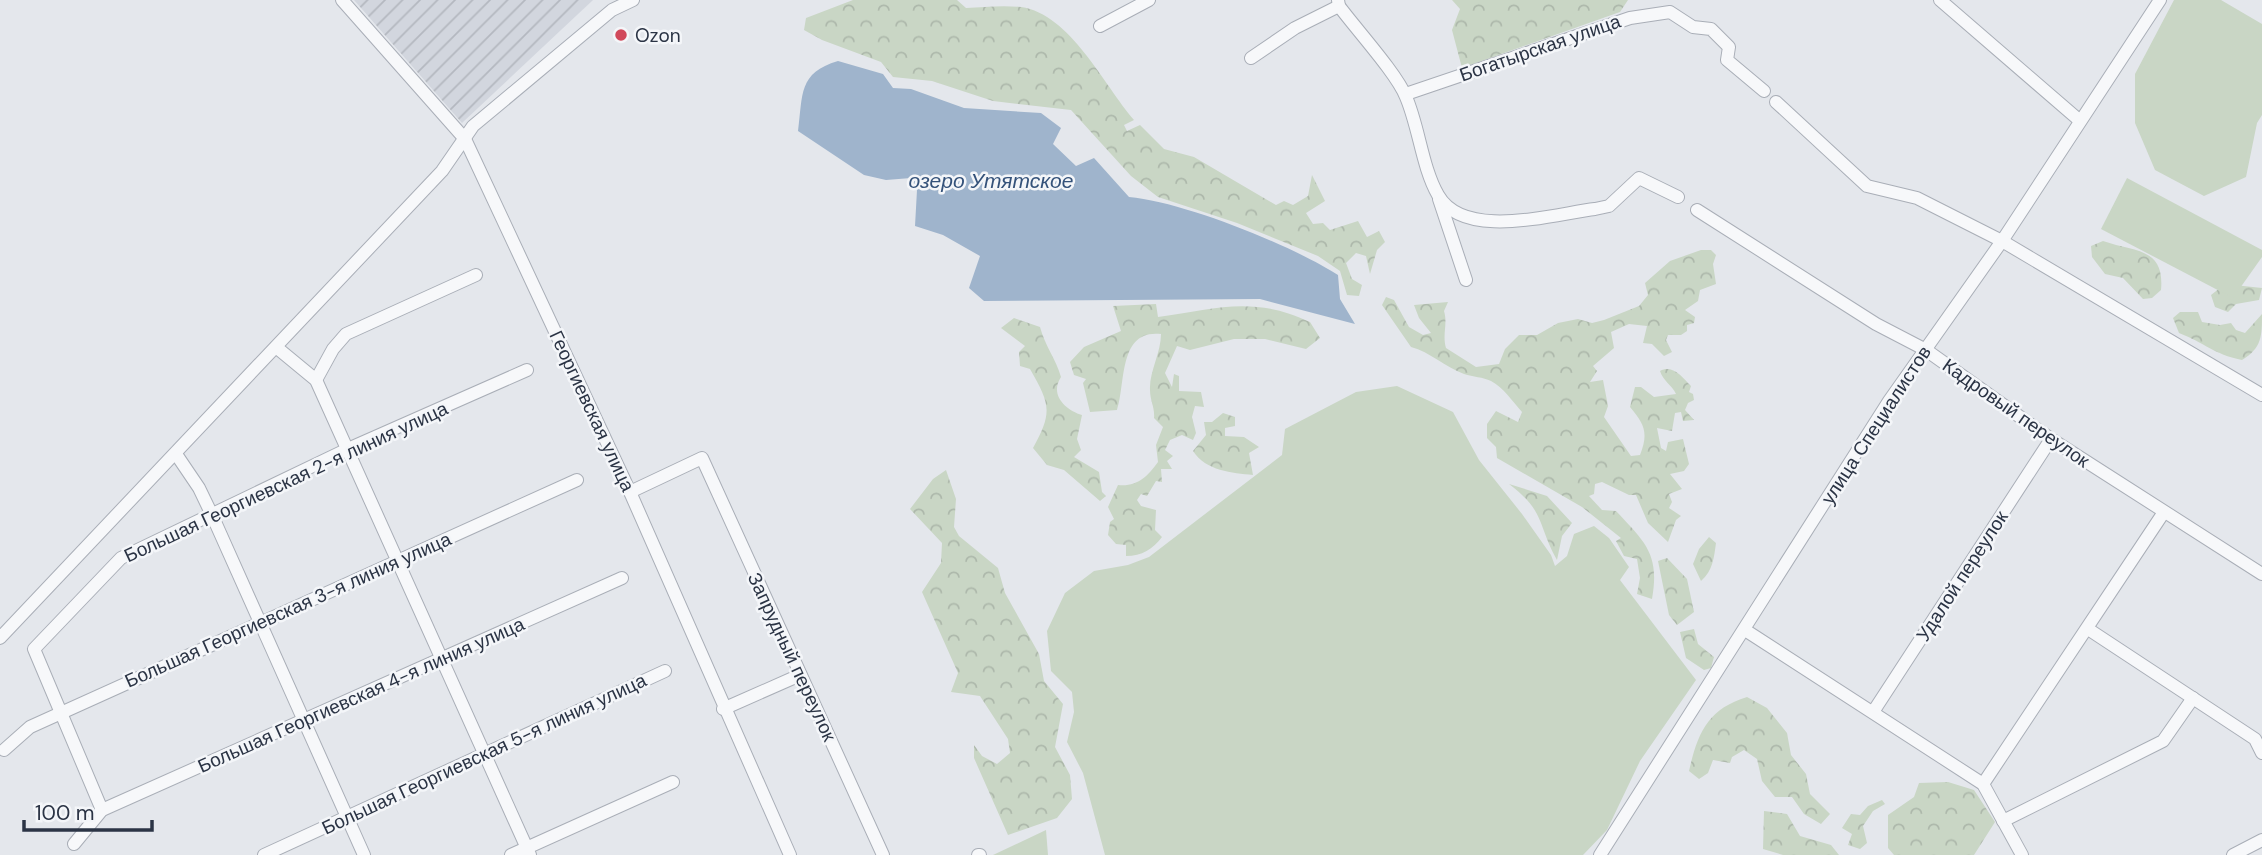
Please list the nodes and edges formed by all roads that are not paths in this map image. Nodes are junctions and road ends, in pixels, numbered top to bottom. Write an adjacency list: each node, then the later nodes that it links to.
1 (342, 0): 13 (street, Георгиевская улица)
2 (633, 0): 13 (street)
3 (1149, 0): 7 (street)
4 (1940, 0): 12 (street)
5 (2160, 0): 12 (street, улица Специалистов)
6 (1339, 3): 8 (street); 10 (street)
7 (1100, 26)
8 (1251, 58)
9 (1764, 91): 10 (street, Богатырская улица)
10 (1406, 94): 14 (street)
11 (1776, 102): 17 (street)
12 (2079, 120): 17 (street, улица Специалистов)
13 (465, 139): 20 (street); 29 (street, Георгиевская улица)
14 (1438, 195): 15 (street); 19 (street)
15 (1678, 197)
16 (1697, 210): 21 (street, Кадровый переулок)
17 (2002, 241): 21 (street, улица Специалистов); 24 (street)
18 (476, 275): 23 (street)
19 (1466, 281)
20 (276, 347): 23 (street); 27 (street)
21 (1926, 350): 25 (street, Кадровый переулок); 37 (street, улица Специалистов)
22 (527, 370): 26 (street, Большая Георгиевская 2-я линия улица)
23 (316, 380): 26 (street)
24 (2262, 395)
25 (2051, 439): 30 (street, Кадровый переулок); 44 (street, Удалой переулок)
26 (348, 449): 31 (street, Большая Георгиевская 2-я линия улица); 32 (street)
27 (176, 454): 31 (street); 38 (street)
28 (578, 480): 32 (street, Большая Георгиевская 3-я линия улица)
29 (630, 492): 41 (street, Запрудный переулок); 43 (street, Георгиевская улица)
30 (2164, 512): 33 (street, Кадровый переулок); 36 (street)
31 (212, 515): 35 (street); 45 (street, Большая Георгиевская 2-я линия улица)
32 (398, 559): 35 (street, Большая Георгиевская 3-я линия улица); 39 (street)
33 (2262, 574)
34 (622, 578): 39 (street, Большая Георгиевская 4-я линия улица)
35 (260, 624): 45 (street, Большая Георгиевская 3-я линия улица); 46 (street)
36 (2088, 629): 42 (street); 51 (street)
37 (1745, 630): 44 (street); 63 (street, улица Специалистов)
38 (0, 638)
39 (442, 661): 46 (street, Большая Георгиевская 4-я линия улица); 49 (street)
40 (665, 671): 49 (street, Большая Георгиевская 5-я линия улица)
41 (800, 675): 43 (street); 62 (street, Запрудный переулок)
42 (2193, 698): 48 (street); 54 (street)
43 (723, 709): 61 (street, Георгиевская улица)
44 (1873, 712): 51 (street)
45 (61, 713): 47 (street, Большая Георгиевская 3-я линия улица); 52 (street)
46 (304, 722): 52 (street, Большая Георгиевская 4-я линия улица); 53 (street)
47 (4, 750)
48 (2262, 753)
49 (483, 754): 53 (street, Большая Георгиевская 5-я линия улица); 57 (street)
50 (673, 782): 57 (street)
51 (1983, 784): 54 (street)
52 (102, 810): 56 (street, Большая Георгиевская 4-я линия улица)
53 (346, 817): 58 (street, Большая Георгиевская 5-я линия улица); 59 (street)
54 (2003, 821): 64 (street)
55 (2262, 840): 65 (street)
56 (74, 844)
57 (529, 851): 60 (street)
58 (264, 855)
59 (364, 855)
60 (511, 855)
61 (790, 855)
62 (883, 855)
63 (1600, 855)
64 (2022, 855)
65 (2233, 855)

